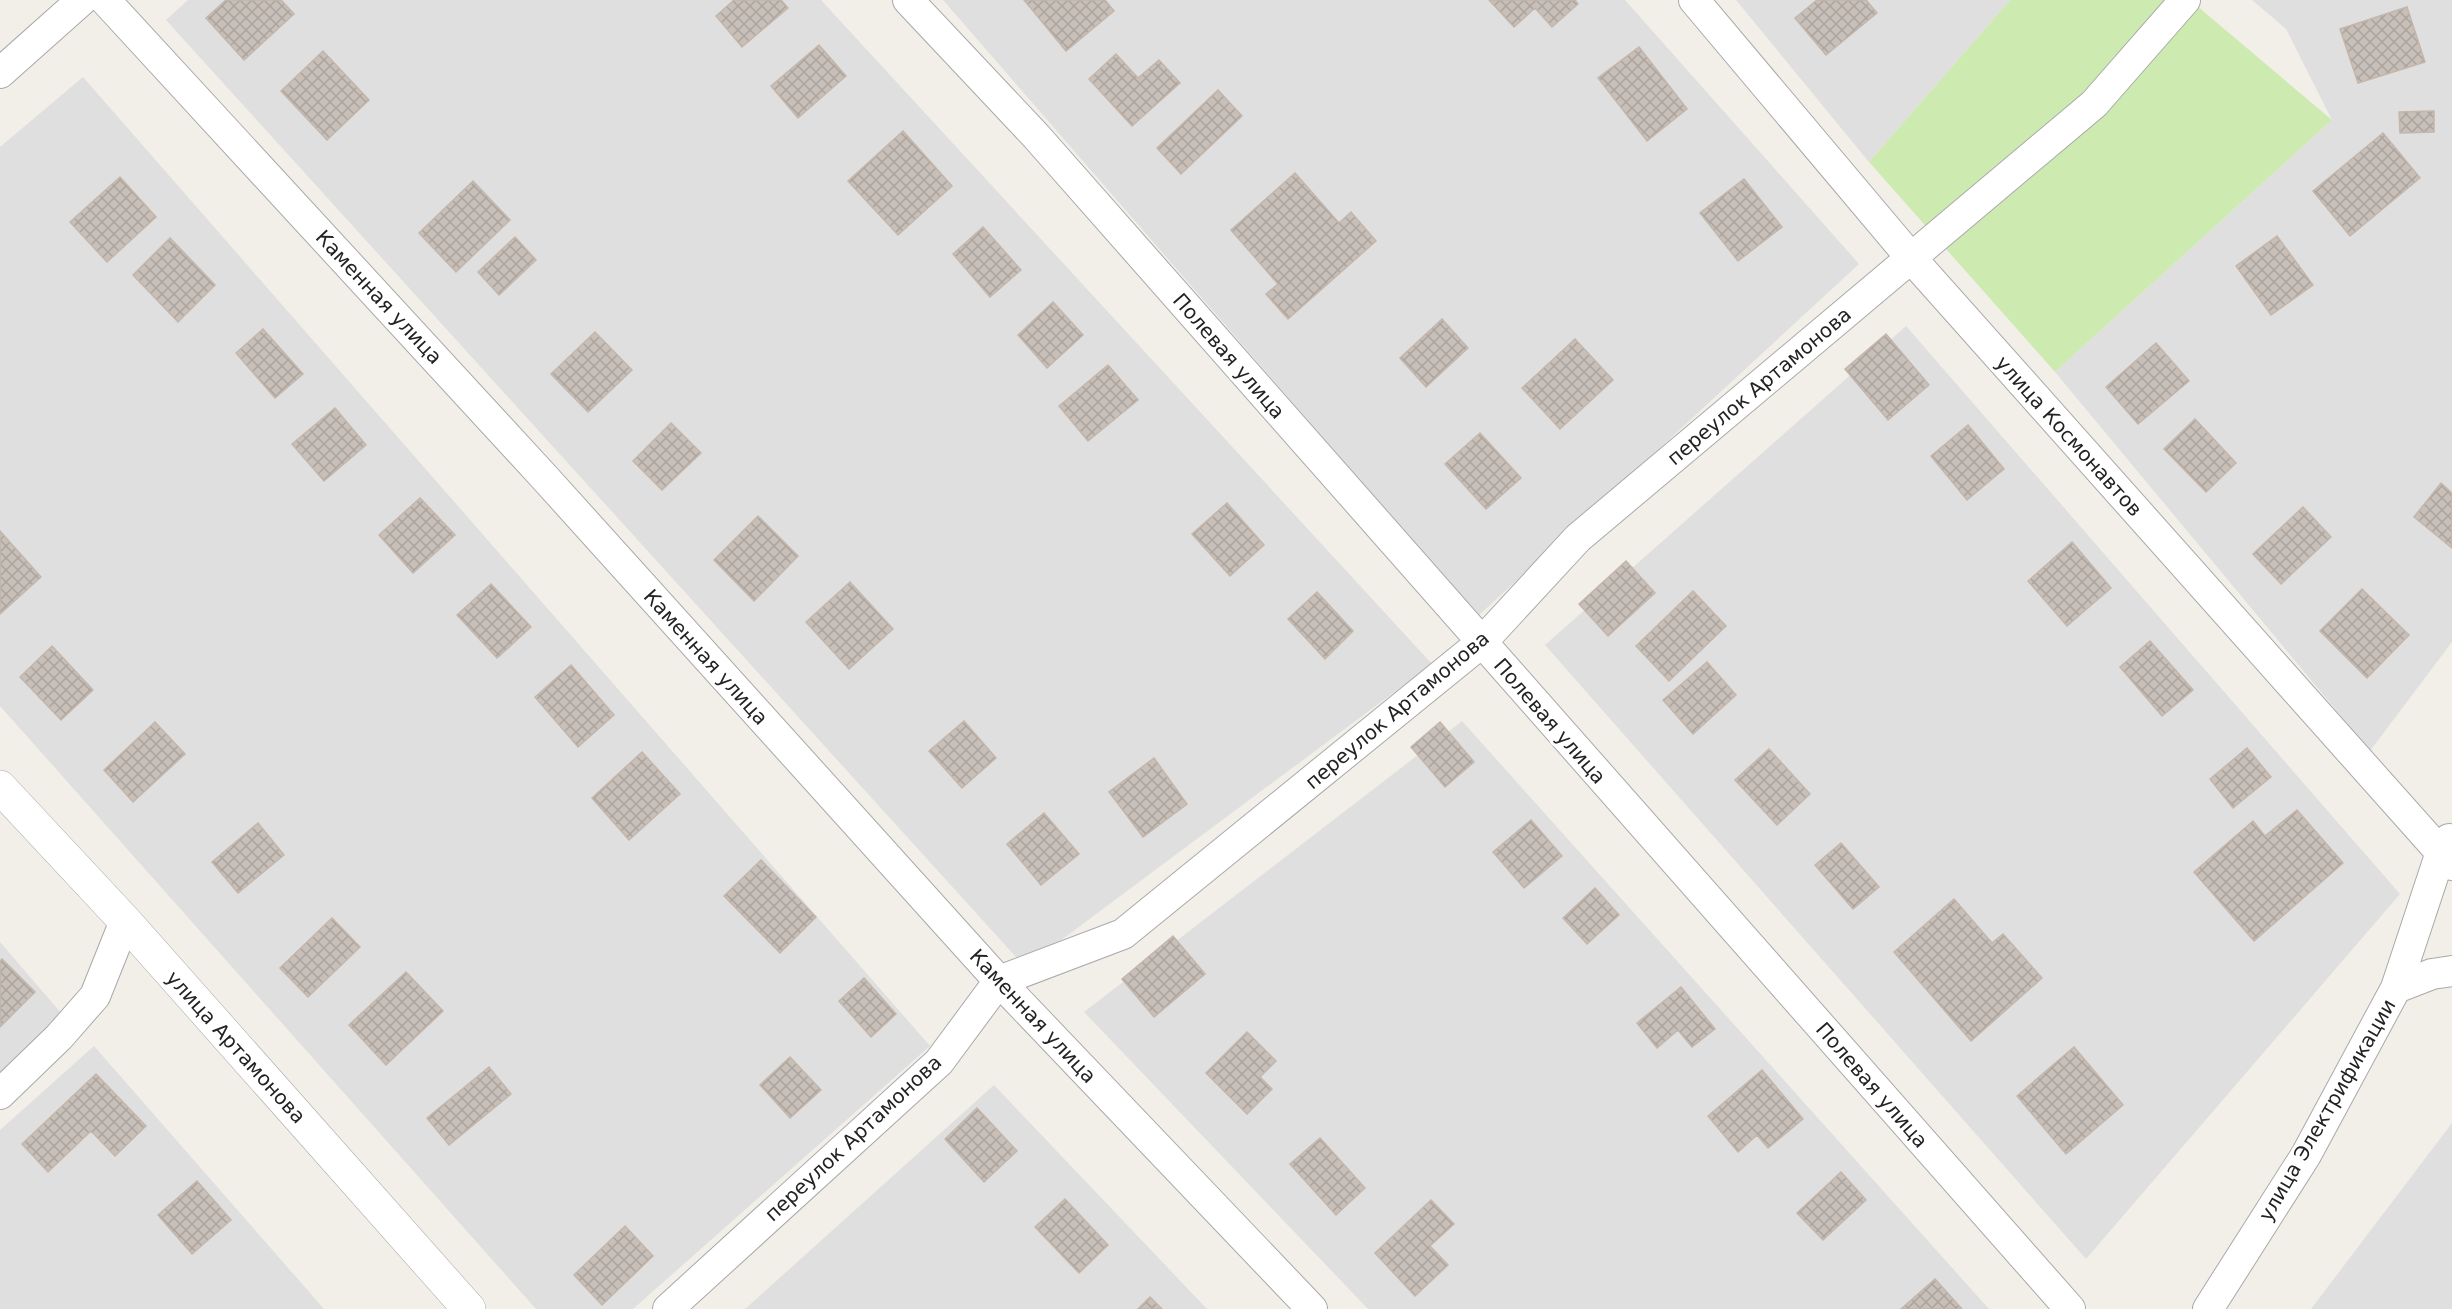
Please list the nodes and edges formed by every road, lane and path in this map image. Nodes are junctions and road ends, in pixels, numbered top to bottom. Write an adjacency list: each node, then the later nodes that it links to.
1 (82, 0): 6 (street)
2 (105, 0): 13 (street, Каменная улица)
3 (908, 0): 8 (street, Полевая улица)
4 (1694, 0): 7 (street, улица Космонавтов)
5 (2185, 0): 7 (street, переулок Артамонова)
6 (0, 73)
7 (1912, 259): 8 (street, переулок Артамонова); 10 (street, улица Космонавтов)
8 (1481, 643): 13 (street, переулок Артамонова); 19 (street, Полевая улица)
9 (0, 787): 11 (street, улица Артамонова)
10 (2448, 851): 14 (street, улица Электрификации)
11 (125, 921): 15 (street); 16 (street, улица Артамонова)
12 (2452, 971): 14 (street)
13 (999, 981): 17 (street, переулок Артамонова); 18 (street, Каменная улица)
14 (2396, 988): 20 (street, улица Электрификации)
15 (0, 1094)
16 (469, 1309)
17 (668, 1309)
18 (1312, 1309)
19 (2070, 1309)
20 (2208, 1309)

